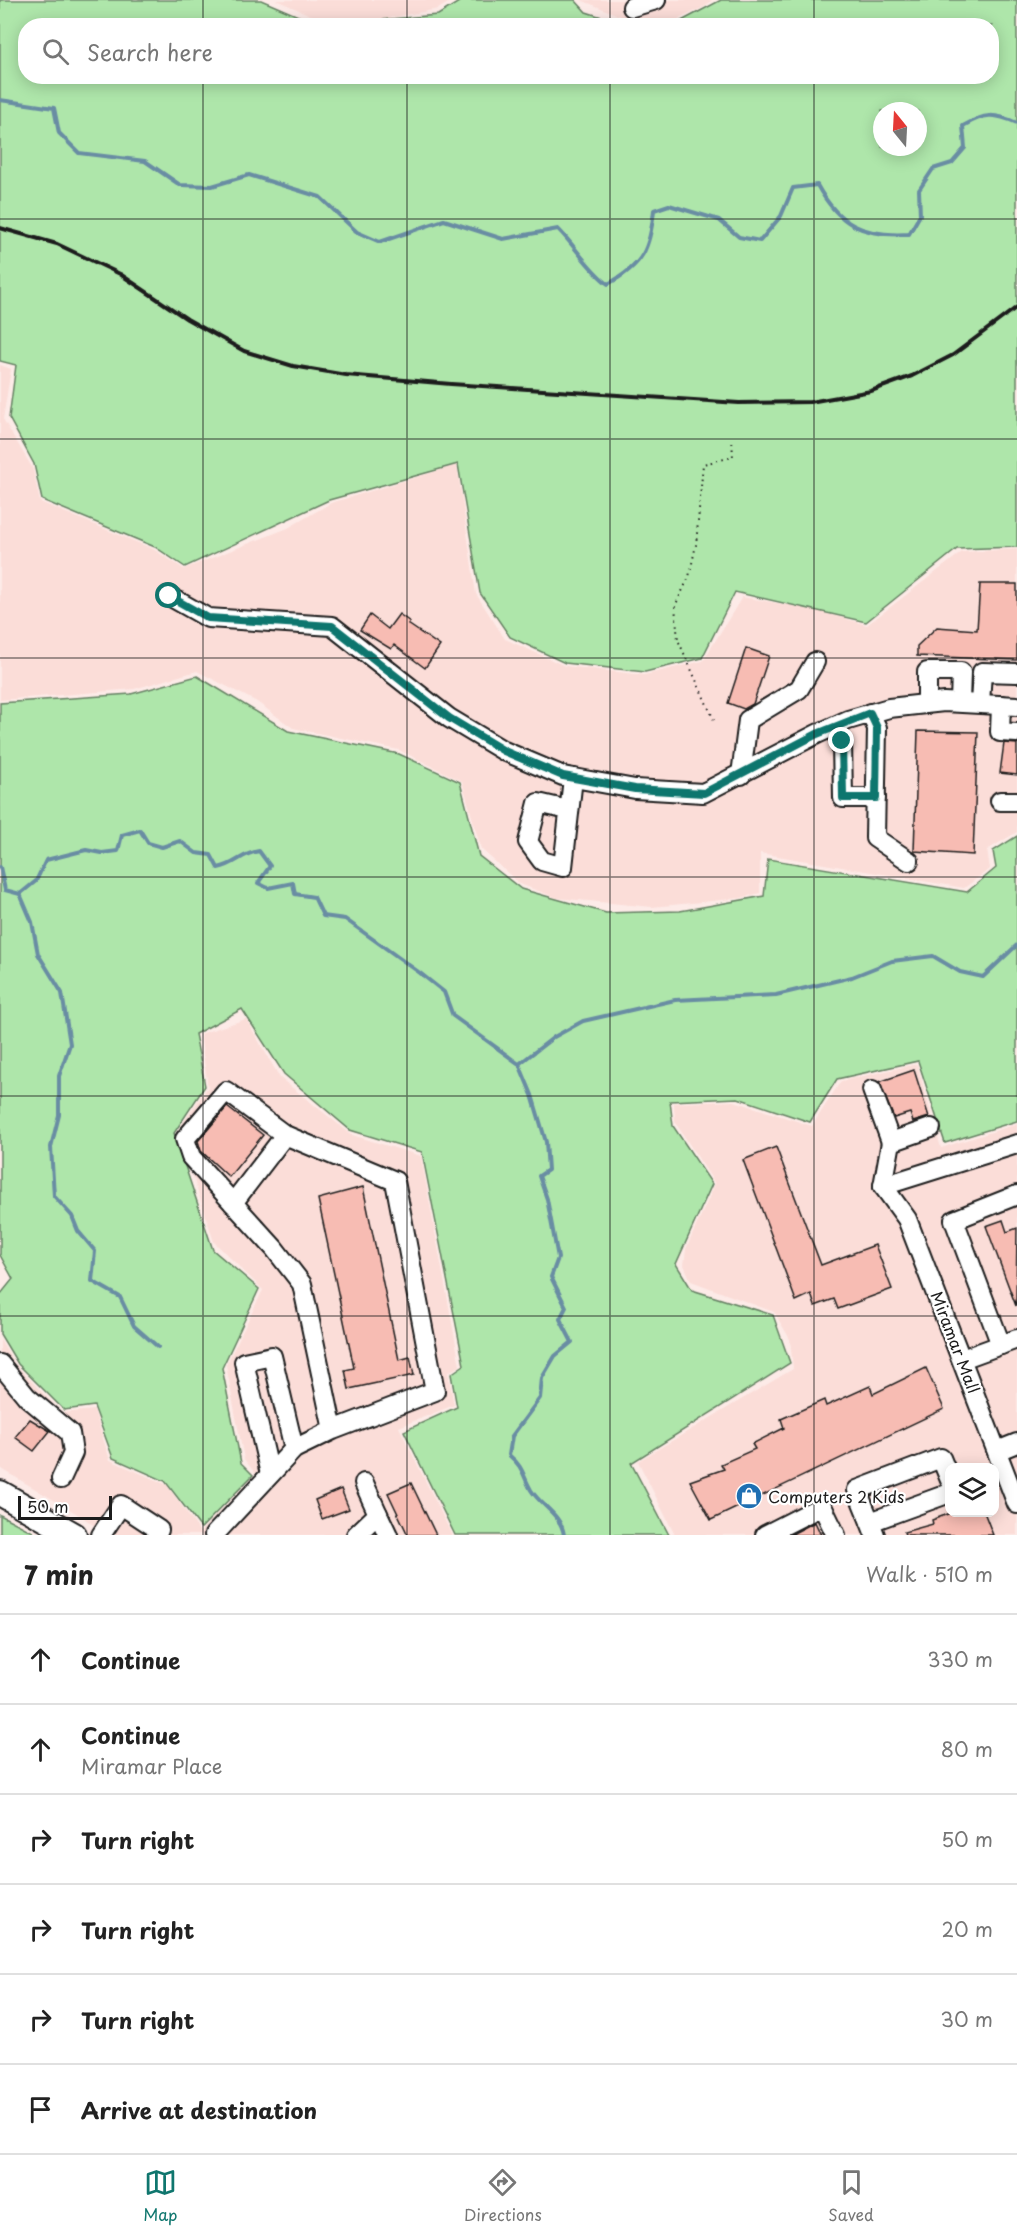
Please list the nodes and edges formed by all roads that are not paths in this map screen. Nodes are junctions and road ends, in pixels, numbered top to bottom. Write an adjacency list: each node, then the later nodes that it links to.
1 (656, 0): 2 (street)
2 (632, 7)
3 (169, 596): 14 (street)
4 (815, 662): 13 (street)
5 (1017, 673): 8 (street)
6 (960, 702): 7 (street); 7 (street); 8 (street)
7 (927, 703): 10 (street)
8 (980, 703): 9 (street)
9 (1009, 705): 11 (street)
10 (870, 713): 13 (street); 15 (street)
11 (1017, 733)
12 (842, 741): 15 (street)
13 (741, 775): 14 (street)
14 (573, 778): 16 (street)
15 (876, 798): 17 (street)
16 (568, 810)
17 (909, 861)
18 (872, 1090): 21 (street)
19 (931, 1128): 21 (street)
20 (285, 1135): 25 (street); 25 (street); 29 (street)
21 (891, 1142): 23 (street)
22 (1017, 1144): 23 (street)
23 (883, 1186): 27 (street, Miramar Mall)
24 (1017, 1195): 26 (street)
25 (233, 1203): 29 (street)
26 (1009, 1342): 27 (street)
27 (962, 1359): 32 (street, Miramar Mall)
28 (0, 1364): 36 (street)
29 (333, 1430): 31 (street)
30 (1017, 1443): 32 (street)
31 (294, 1449): 34 (street); 34 (street)
32 (997, 1451): 35 (street, Miramar Mall)
33 (945, 1468): 42 (street)
34 (270, 1474): 46 (street)
35 (1000, 1474): 40 (street, Miramar Mall)
36 (61, 1479)
37 (364, 1483): 41 (street)
38 (0, 1493): 43 (main road)
39 (945, 1495): 42 (street)
40 (1017, 1504)
41 (378, 1514): 47 (street); 48 (street)
42 (872, 1528)
43 (74, 1535)
44 (101, 1535): 45 (street)
45 (156, 1535)
46 (214, 1535)
47 (356, 1535)
48 (388, 1535)
49 (765, 1535): 50 (street)
50 (836, 1535)

